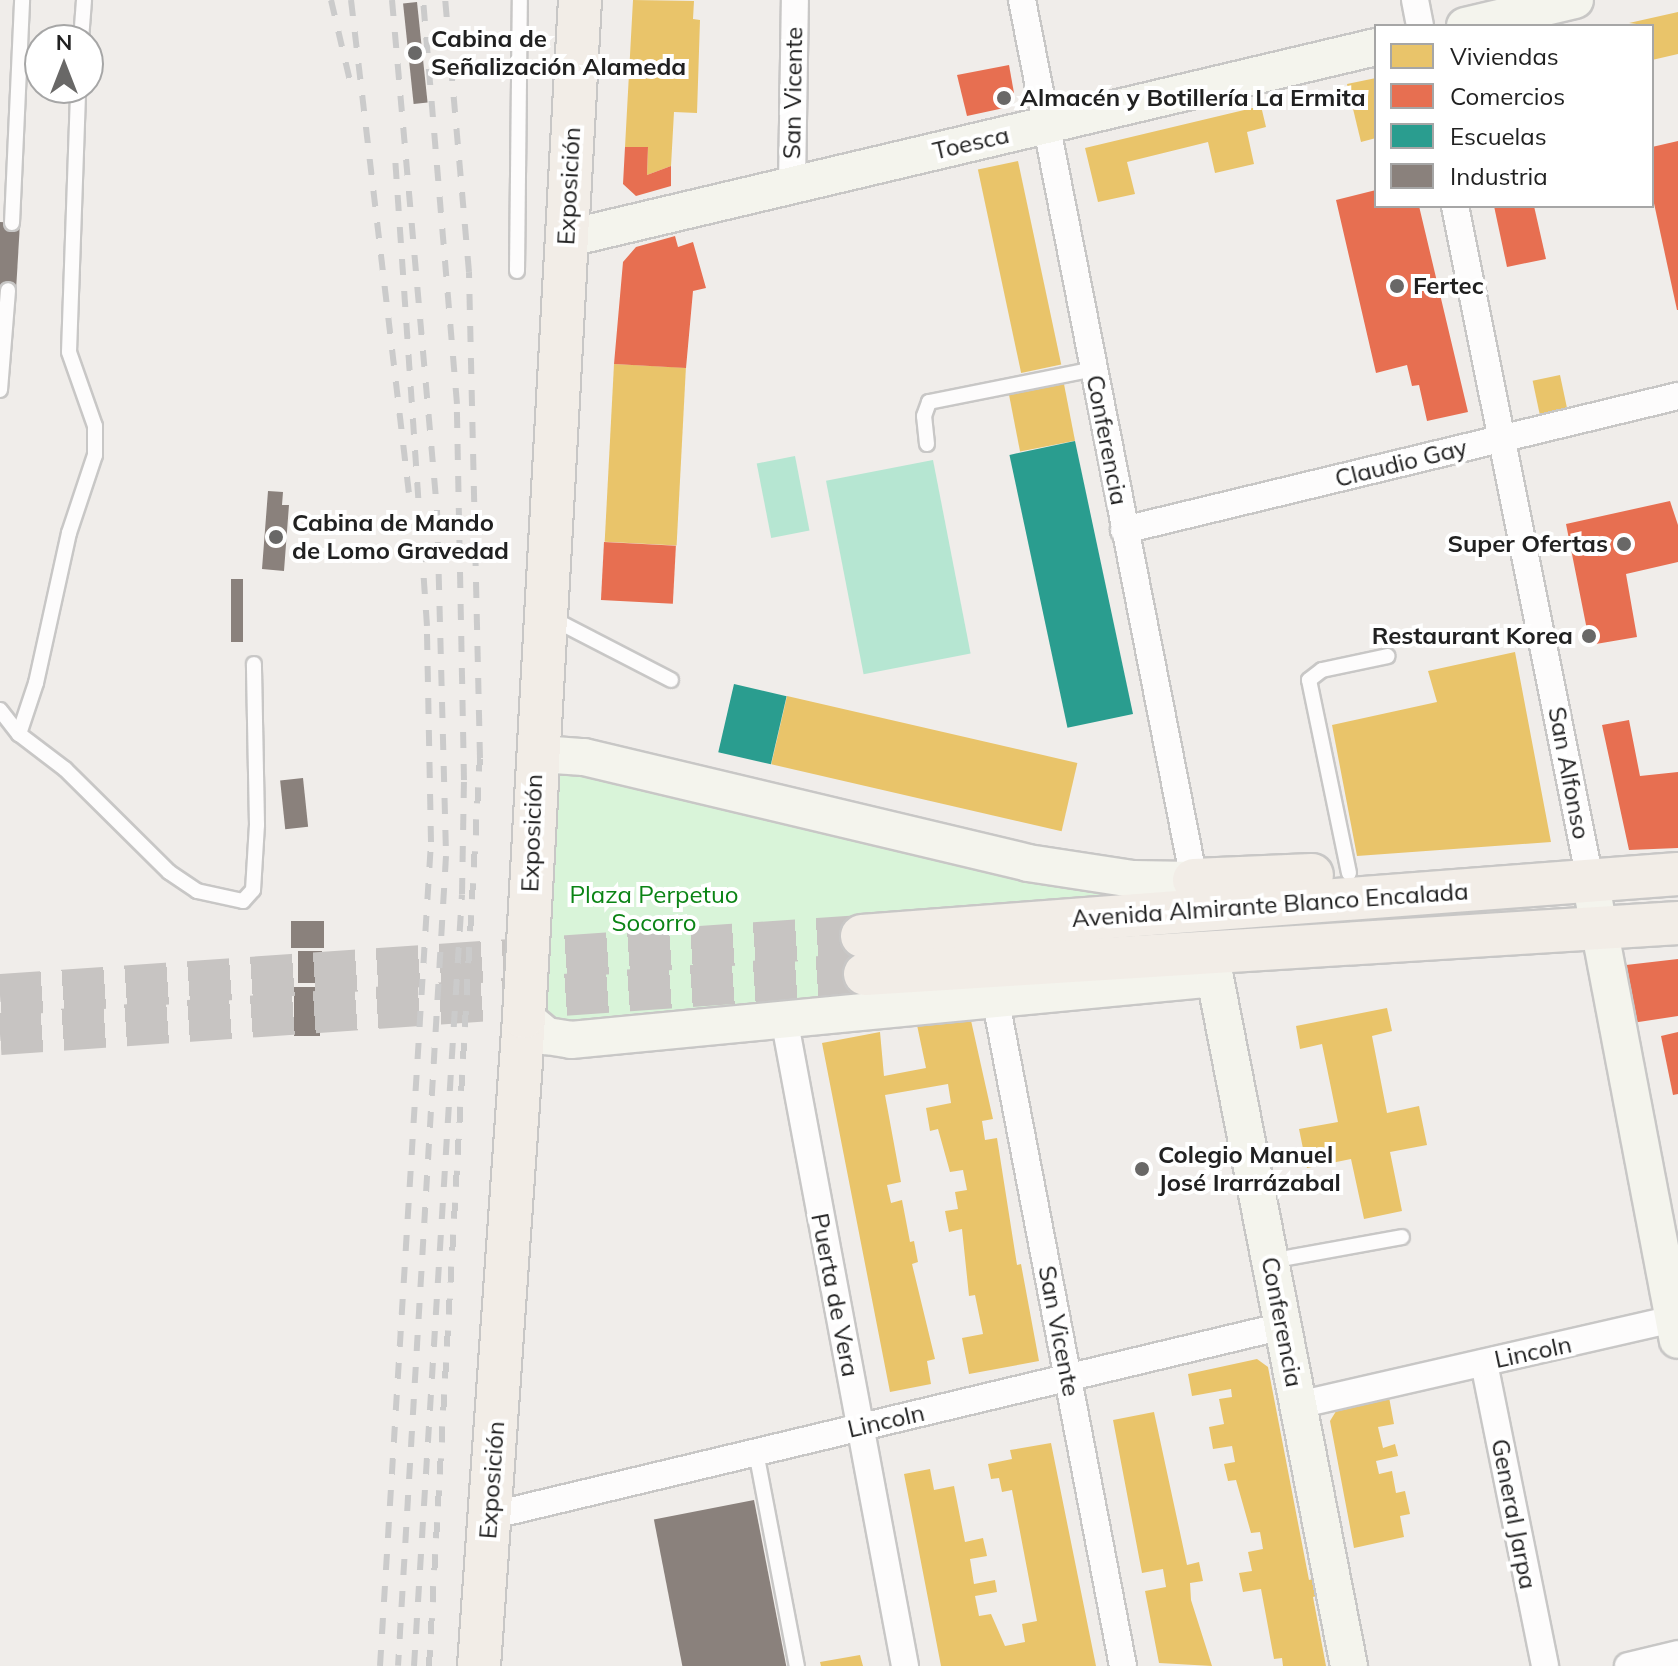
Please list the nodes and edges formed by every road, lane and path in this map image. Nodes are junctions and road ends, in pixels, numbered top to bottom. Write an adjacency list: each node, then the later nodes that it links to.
1 (22, 0): 17 (lane)
2 (84, 0): 9 (lane)
3 (520, 0): 19 (lane)
4 (580, 0): 18 (main road, Exposición)
5 (795, 0): 15 (street, San Vicente)
6 (1022, 0): 14 (street, Conferencia)
7 (1415, 0): 10 (street)
8 (1575, 0): 11 (street)
9 (82, 24)
10 (1420, 24)
11 (1473, 24)
12 (1374, 47): 14 (street, Toesca)
13 (77, 104): 32 (lane)
14 (1048, 125): 15 (street, Toesca); 21 (street, Conferencia)
15 (792, 185): 18 (street, Toesca)
16 (1455, 208): 24 (street, San Alfonso)
17 (12, 223)
18 (565, 239): 27 (main road, Exposición)
19 (517, 271)
20 (8, 290): 22 (lane)
21 (1094, 369): 25 (lane); 26 (street, Conferencia)
22 (0, 390)
23 (1678, 396): 24 (street, Claudio Gay)
24 (1502, 439): 26 (street, Claudio Gay); 37 (street, San Alfonso)
25 (927, 444)
26 (1124, 530): 36 (street, Conferencia)
27 (544, 615): 30 (lane); 33 (main road, Exposición)
28 (1388, 656): 34 (lane)
29 (254, 664): 32 (lane)
30 (671, 680)
31 (0, 710): 32 (lane)
32 (19, 734)
33 (535, 764): 36 (street, Avenida Almirante Blanco Encalada); 44 (main road, Exposición)
34 (1349, 873): 36 (main road); 38 (main road)
35 (1678, 874): 37 (main road, Avenida Almirante Blanco Encalada)
36 (1194, 880)
37 (1590, 880): 38 (main road, Avenida Almirante Blanco Encalada); 40 (street, San Alfonso)
38 (1492, 888): 41 (main road, Avenida Almirante Blanco Encalada)
39 (1678, 923): 40 (main road, Avenida Almirante Blanco Encalada)
40 (1600, 928): 41 (main road, Avenida Almirante Blanco Encalada); 47 (street, San Alfonso)
41 (1506, 935): 42 (main road)
42 (1215, 978): 43 (street); 48 (street, Conferencia)
43 (995, 997): 45 (street); 52 (street, San Vicente)
44 (524, 1017): 45 (street); 56 (main road, Exposición)
45 (784, 1018): 54 (street, Puerta de Vera)
46 (1402, 1237): 48 (lane)
47 (1668, 1239): 50 (street, San Alfonso)
48 (1270, 1261): 49 (street, Conferencia)
49 (1283, 1326): 52 (street, Lincoln); 53 (street, Conferencia)
50 (1676, 1330): 51 (street, Lincoln)
51 (1484, 1363): 53 (street, Lincoln); 63 (street, General Jarpa)
52 (1068, 1377): 54 (street, Lincoln); 61 (street, San Vicente)
53 (1298, 1405): 62 (street, Conferencia)
54 (860, 1427): 55 (street, Lincoln); 60 (street, Puerta de Vera)
55 (756, 1452): 56 (street, Lincoln); 59 (lane)
56 (490, 1516): 58 (main road, Exposición)
57 (1678, 1654): 64 (street)
58 (479, 1666)
59 (797, 1666)
60 (905, 1666)
61 (1123, 1666)
62 (1349, 1666)
63 (1545, 1666)
64 (1628, 1666)

